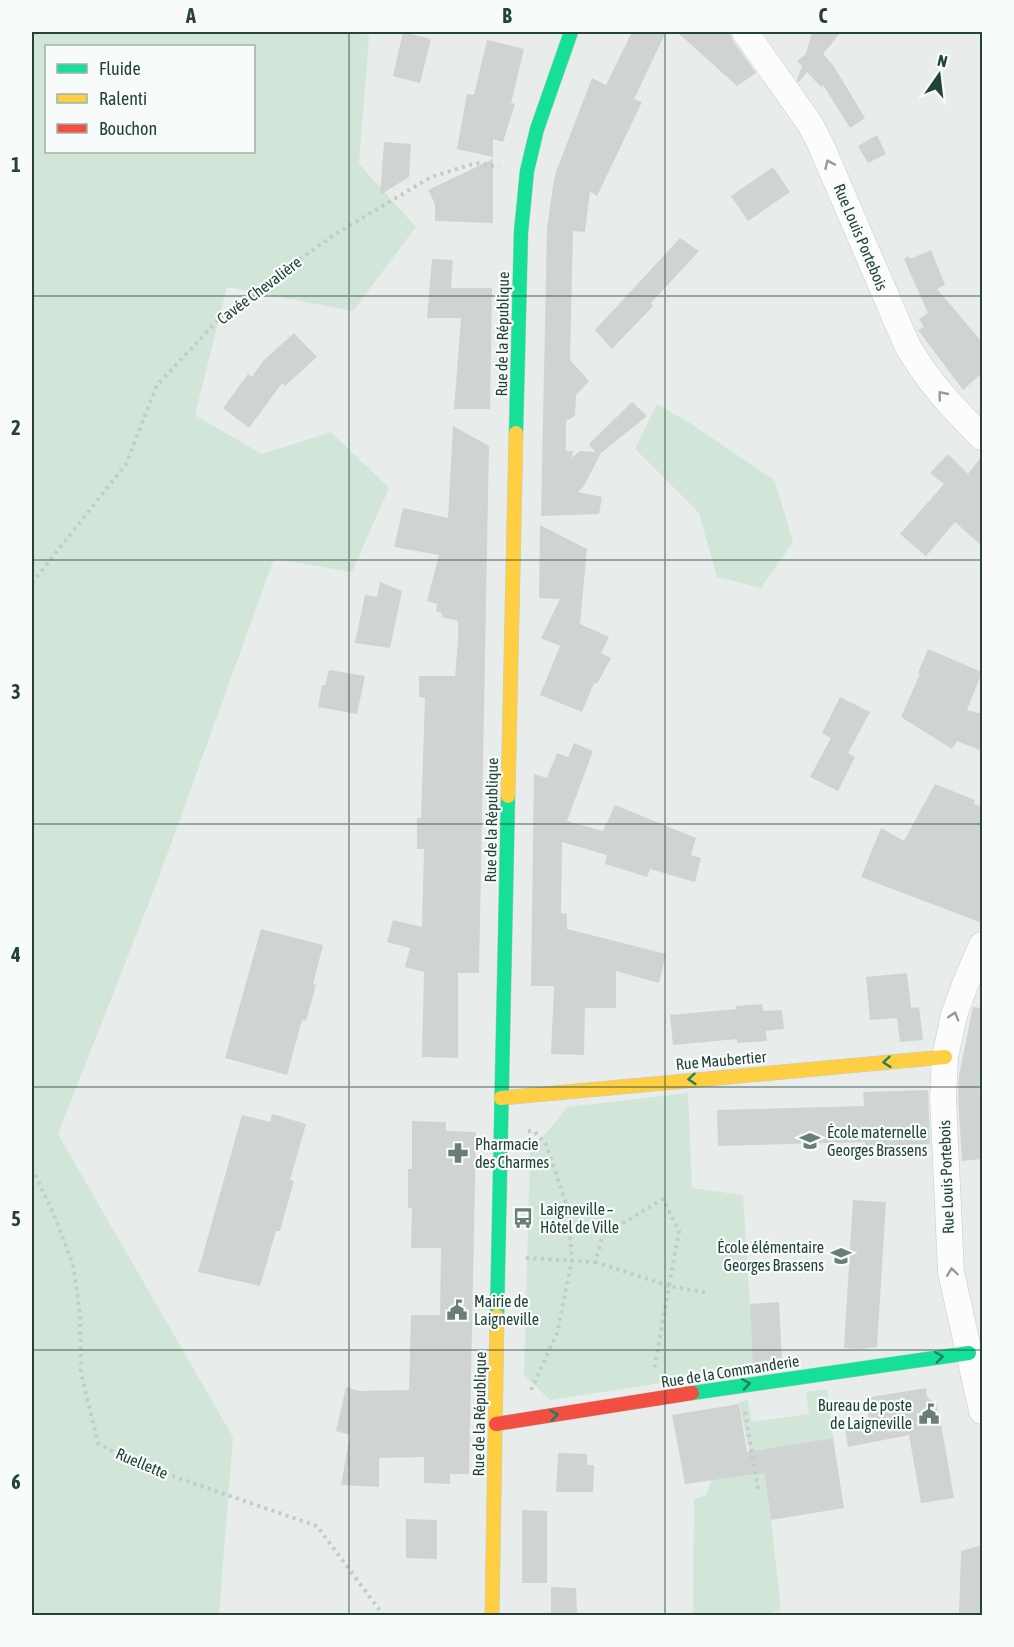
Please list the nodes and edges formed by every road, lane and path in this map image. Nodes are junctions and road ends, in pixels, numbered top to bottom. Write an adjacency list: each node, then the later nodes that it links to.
1 (571, 32): 3 (street, Rue de la République)
2 (745, 32): 4 (street, Rue Louis Portebois, one-way to 2)
3 (527, 171): 5 (path, Cavée Chevalière); 8 (street, Rue de la République)
4 (982, 437)
5 (32, 584)
6 (982, 945): 7 (street, Rue Louis Portebois, one-way to 6)
7 (945, 1056): 8 (street, Rue Maubertier, one-way to 8); 16 (street, Rue Louis Portebois, one-way to 7)
8 (501, 1098): 9 (street, Rue de la République)
9 (500, 1131): 12 (path); 21 (street, Rue de la République)
10 (32, 1168): 23 (path, Ruellette)
11 (526, 1258): 12 (path)
12 (572, 1260): 13 (path); 20 (path)
13 (595, 1262): 14 (path); 14 (path)
14 (669, 1286): 15 (path); 18 (path)
15 (709, 1293)
16 (974, 1360): 17 (street, Rue de la Commanderie, one-way to 16); 19 (street, Rue Louis Portebois)
17 (740, 1385): 18 (street, Rue de la Commanderie); 22 (path)
18 (649, 1400): 20 (street, Rue de la Commanderie, one-way to 18)
19 (982, 1412)
20 (517, 1421): 21 (street, Rue de la Commanderie)
21 (496, 1424): 24 (street, Rue de la République)
22 (758, 1489)
23 (384, 1616)
24 (492, 1616)

